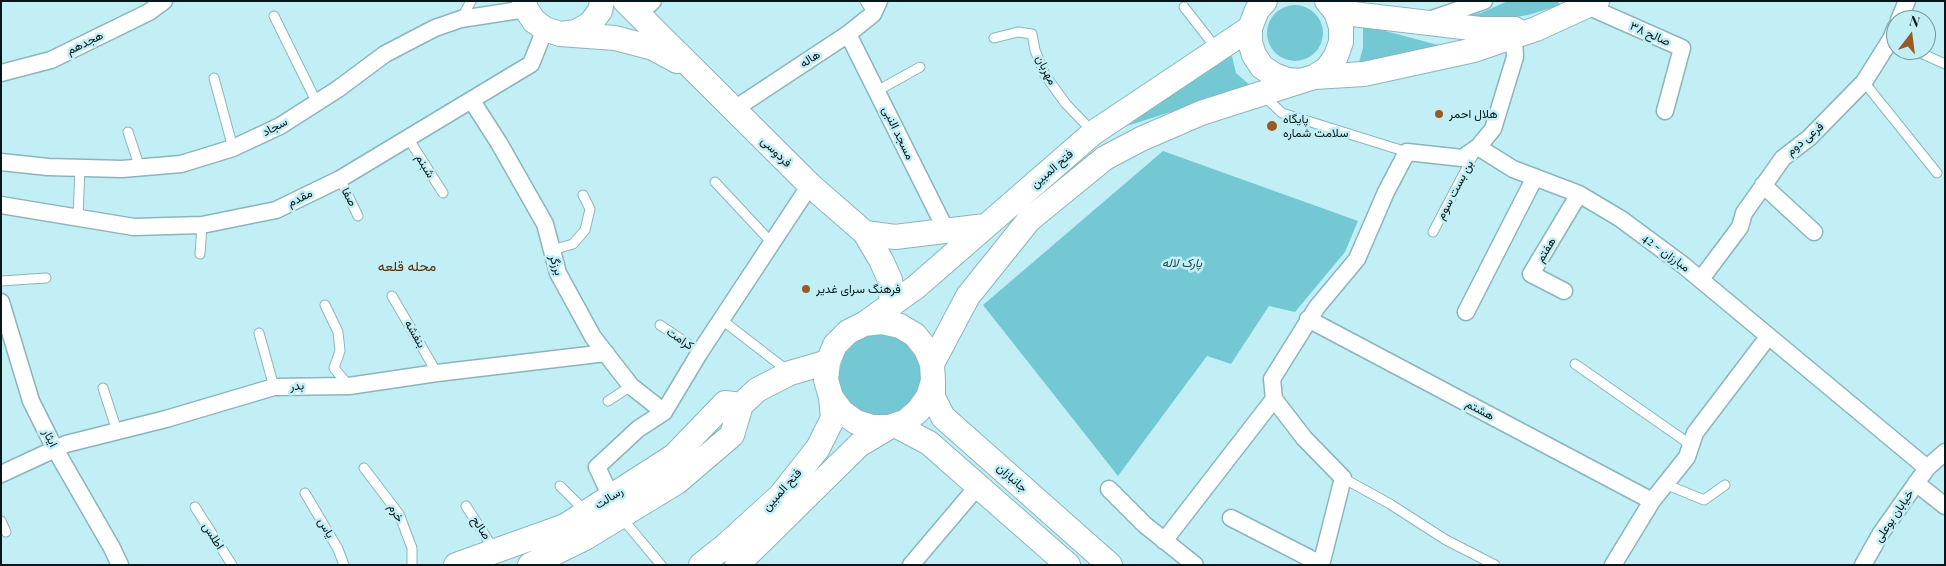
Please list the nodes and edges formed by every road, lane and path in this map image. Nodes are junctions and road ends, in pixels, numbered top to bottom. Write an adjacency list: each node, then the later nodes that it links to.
1 (164, 1): 24 (street, هجدهم)
2 (472, 1): 13 (lane)
3 (602, 1): 16 (main road)
4 (1484, 1): 14 (street)
5 (525, 5): 13 (street, سجاد); 16 (main road)
6 (1582, 5): 15 (main road); 33 (street, صالح ۳۸)
7 (639, 6): 22 (main road)
8 (872, 6): 17 (street, هاله)
9 (1184, 7): 20 (lane)
10 (1331, 7): 14 (main road); 26 (main road)
11 (1257, 10): 20 (main road, فتح المبین); 26 (main road)
12 (274, 16): 31 (lane)
13 (461, 19): 31 (street, سجاد)
14 (1423, 22): 15 (main road)
15 (1536, 29): 18 (main road)
16 (553, 32): 22 (main road); 30 (street, مقدم)
17 (848, 34): 28 (street, مسجد النبی); 32 (street, هاله)
18 (1514, 36): 26 (main road); 38 (street)
19 (994, 38): 35 (lane, مهربان)
20 (1216, 48): 35 (main road, فتح المبین)
21 (1886, 48): 27 (street, فرعی دوم)
22 (689, 67): 32 (main road, فردوسی)
23 (920, 67): 28 (lane)
24 (1, 74)
25 (214, 78): 37 (lane)
26 (1308, 79): 29 (main road, فتح المبین)
27 (1864, 82): 43 (lane); 48 (street, فرعی دوم)
28 (877, 91): 57 (street, مسجد النبی)
29 (1261, 92): 39 (lane); 85 (main road, فتح المبین)
30 (472, 100): 36 (street, مقدم); 62 (street, برزگر)
31 (318, 103): 37 (street, سجاد)
32 (733, 110): 47 (main road, فردوسی)
33 (1666, 111)
34 (128, 132): 42 (lane)
35 (1093, 132): 56 (main road, فتح المبین)
36 (408, 138): 45 (street, مقدم); 49 (lane, شبنم)
37 (233, 148): 42 (street, سجاد)
38 (1478, 148): 39 (street); 44 (street, مبارزان - 42); 58 (lane, بن بست سوم)
39 (1407, 152): 73 (street)
40 (1, 162): 41 (street, سجاد)
41 (80, 168): 42 (street, سجاد); 54 (lane)
42 (140, 168)
43 (1936, 173)
44 (1534, 177): 50 (street, مبارزان - 42); 72 (street)
45 (340, 179): 53 (lane, صفا); 55 (street, مقدم)
46 (715, 182): 61 (lane)
47 (810, 185): 60 (main road, فردوسی); 61 (street)
48 (1763, 185): 59 (street); 65 (street, فرعی دوم)
49 (442, 193)
50 (1579, 194): 65 (street, مبارزان - 42); 67 (street, هفتم)
51 (583, 195): 62 (lane)
52 (1, 205): 54 (street, مقدم)
53 (358, 216)
54 (78, 217): 55 (street, مقدم)
55 (202, 225): 63 (lane)
56 (985, 226): 57 (main road); 71 (main road, فتح المبین)
57 (947, 232): 60 (main road)
58 (1433, 232)
59 (1814, 232)
60 (865, 233): 71 (main road, فردوسی)
61 (772, 243): 74 (street)
62 (552, 250): 80 (street, برزگر)
63 (200, 254)
64 (46, 278): 66 (lane)
65 (1700, 279): 78 (street, مبارزان - 42)
66 (1, 281)
67 (1564, 291)
68 (392, 296): 83 (lane, بنفشه)
69 (1, 302): 98 (street, ایثار)
70 (325, 305): 86 (lane)
71 (892, 305): 75 (main road, فتح المبین)
72 (1466, 312)
73 (1308, 319): 91 (street); 112 (street, هشتم)
74 (722, 320): 79 (street); 84 (lane)
75 (864, 324): 81 (main road); 85 (main road)
76 (660, 325): 79 (lane, کرامت)
77 (259, 333): 88 (lane)
78 (1768, 337): 97 (street); 102 (street, مبارزان - 42)
79 (700, 352): 93 (street)
80 (606, 353): 83 (street, بدر); 87 (street, برزگر)
81 (828, 362): 84 (main road, رسالت); 90 (main road)
82 (1575, 364): 97 (lane)
83 (437, 373): 86 (street, بدر)
84 (790, 373): 115 (main road, رسالت)
85 (932, 373): 94 (main road); 96 (main road, جانبازان)
86 (349, 386): 88 (street, بدر)
87 (631, 386): 92 (lane); 93 (street, برزگر)
88 (274, 387): 95 (street, بدر)
89 (103, 388): 95 (lane)
90 (831, 397): 94 (main road); 131 (main road, فتح المبین)
91 (1274, 399): 104 (street); 121 (street)
92 (608, 401)
93 (664, 412): 115 (street)
94 (892, 426): 99 (main road); 132 (main road, فتح المبین)
95 (117, 432): 98 (street, بدر)
96 (961, 432): 99 (main road); 135 (main road, جانبازان)
97 (1691, 446): 106 (street)
98 (55, 449): 103 (street, بدر); 124 (street, ایثار)
99 (939, 451): 109 (main road)
100 (1945, 452): 102 (street, خیابان بوعلی)
101 (364, 468): 127 (lane, خرم)
102 (1926, 468): 105 (street, خیابان بوعلی)
103 (1, 474)
104 (1343, 478): 123 (street); 137 (lane)
105 (1916, 483): 114 (street); 139 (street, خیابان بوعلی)
106 (1665, 484): 107 (lane); 112 (street)
107 (1724, 485)
108 (560, 486): 117 (lane)
109 (978, 486): 133 (street); 134 (main road)
110 (1109, 489): 121 (street)
111 (305, 493): 126 (lane, یاس)
112 (1652, 501): 138 (street)
113 (466, 506): 122 (lane, صالح)
114 (1945, 506)
115 (616, 507): 117 (main road, رسالت); 129 (main road, رسالت); 130 (lane)
116 (195, 508): 125 (lane, اطلس)
117 (586, 512): 122 (main road, رسالت)
118 (1230, 518): 123 (street)
119 (1, 522): 120 (lane)
120 (6, 532)
121 (1164, 541): 136 (street)
122 (496, 551): 128 (main road, رسالت)
123 (1321, 564)
124 (120, 565)
125 (232, 565)
126 (344, 565)
127 (412, 565)
128 (456, 565)
129 (530, 565)
130 (661, 565)
131 (701, 565)
132 (737, 565)
133 (911, 565)
134 (1068, 565)
135 (1110, 565)
136 (1195, 565)
137 (1495, 565)
138 (1613, 565)
139 (1863, 565)

